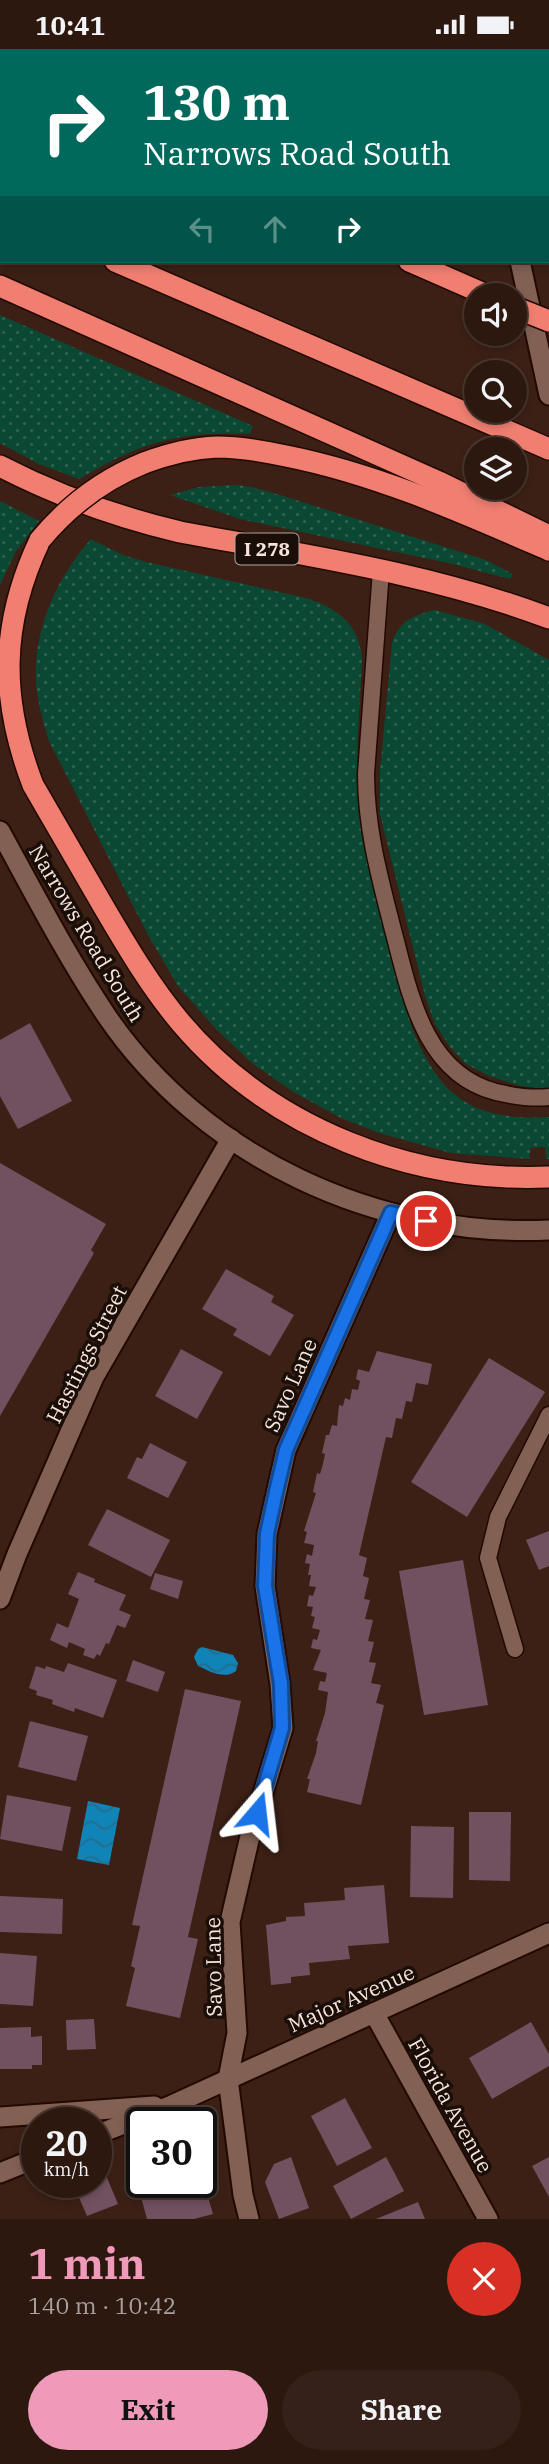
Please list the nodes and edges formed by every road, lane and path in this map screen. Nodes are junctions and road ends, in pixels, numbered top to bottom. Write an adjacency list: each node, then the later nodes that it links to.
1 (120, 263): 9 (highway)
2 (414, 263): 4 (highway)
3 (520, 263): 8 (street)
4 (464, 285)
5 (0, 286): 11 (highway)
6 (527, 312): 7 (highway, bridge)
7 (549, 321)
8 (549, 395)
9 (549, 449)
10 (0, 466): 12 (highway, I 278)
11 (538, 538): 17 (highway, bridge)
12 (381, 570): 13 (highway, I 278); 15 (lane)
13 (545, 616)
14 (0, 831): 16 (street, Narrows Road South)
15 (549, 1097)
16 (231, 1139): 18 (street, Narrows Road South); 21 (street, Hastings Street)
17 (549, 1177)
18 (391, 1213): 19 (street, Narrows Road South); 25 (street, Savo Lane)
19 (549, 1230)
20 (549, 1415): 22 (lane)
21 (0, 1599)
22 (515, 1649)
23 (549, 1933): 24 (street, Major Avenue)
24 (374, 2013): 25 (street, Major Avenue); 32 (street, Florida Avenue)
25 (228, 2080): 26 (street, Major Avenue); 31 (street, Savo Lane)
26 (172, 2105): 27 (street, Major Avenue); 28 (street, Major Avenue)
27 (0, 2117)
28 (112, 2128)
29 (21, 2164): 30 (street)
30 (0, 2172)
31 (249, 2219)
32 (488, 2219)

